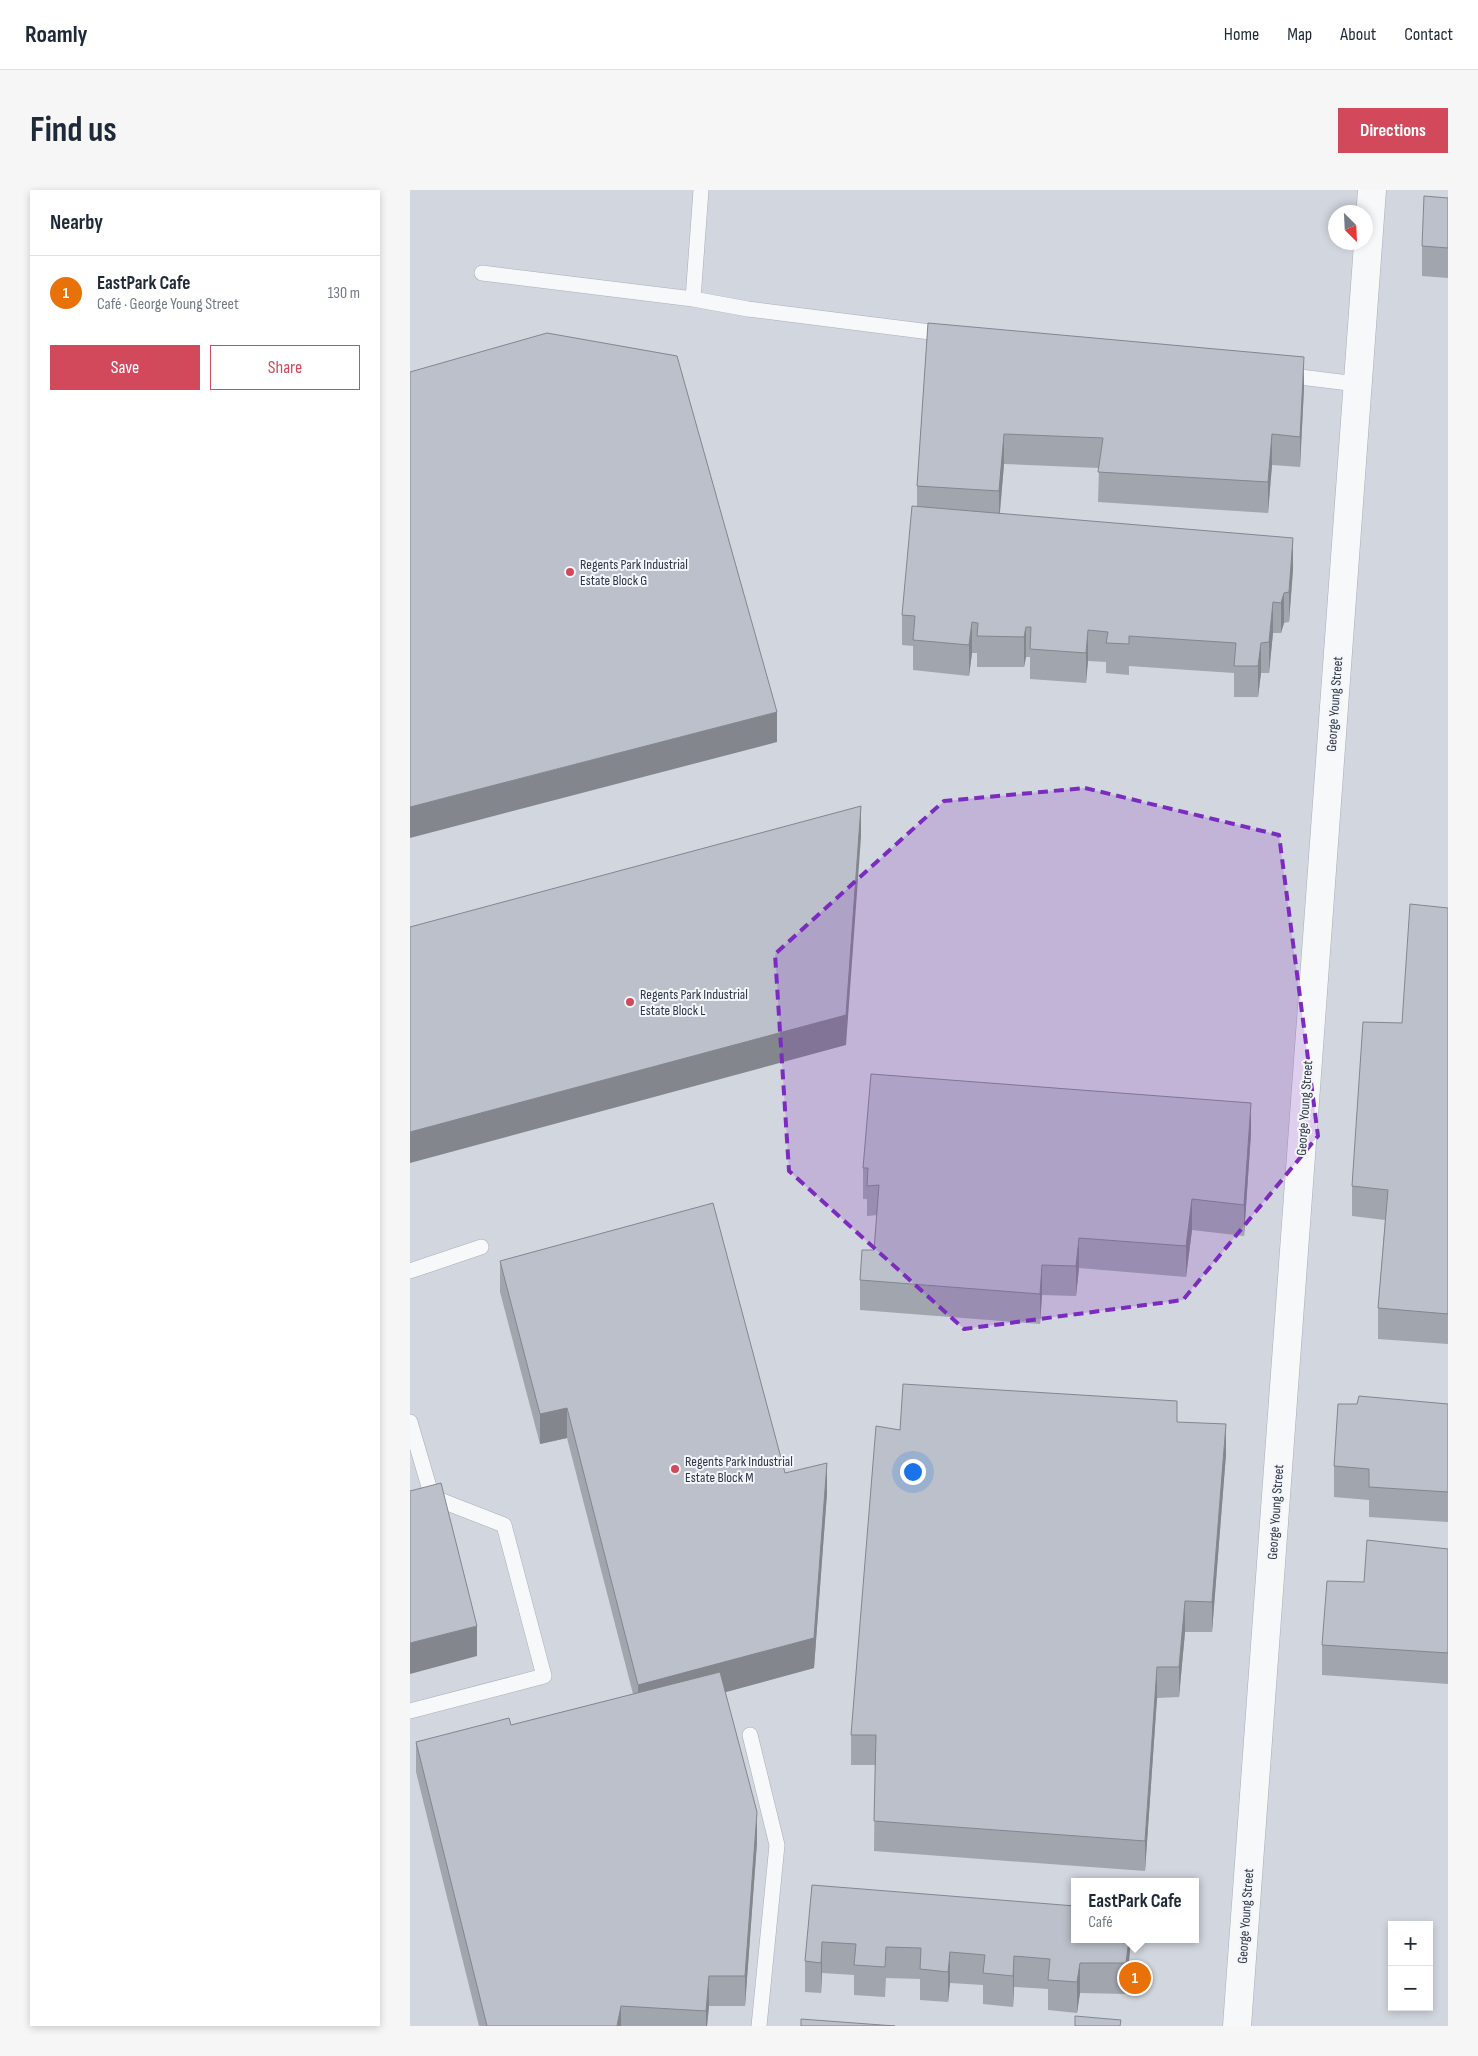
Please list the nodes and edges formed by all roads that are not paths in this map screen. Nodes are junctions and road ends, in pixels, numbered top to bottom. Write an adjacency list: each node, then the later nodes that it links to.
1 (701, 190): 4 (lane)
2 (1372, 190): 7 (street, George Young Street)
3 (482, 273): 4 (lane)
4 (693, 299): 5 (lane)
5 (965, 336)
6 (1272, 374): 7 (lane)
7 (1357, 384): 16 (street, George Young Street)
8 (481, 1247): 9 (lane)
9 (410, 1271)
10 (410, 1422): 11 (lane)
11 (432, 1497): 12 (lane); 13 (lane)
12 (410, 1502)
13 (410, 1711)
14 (750, 1735): 15 (lane)
15 (759, 2026)
16 (1238, 2026)

